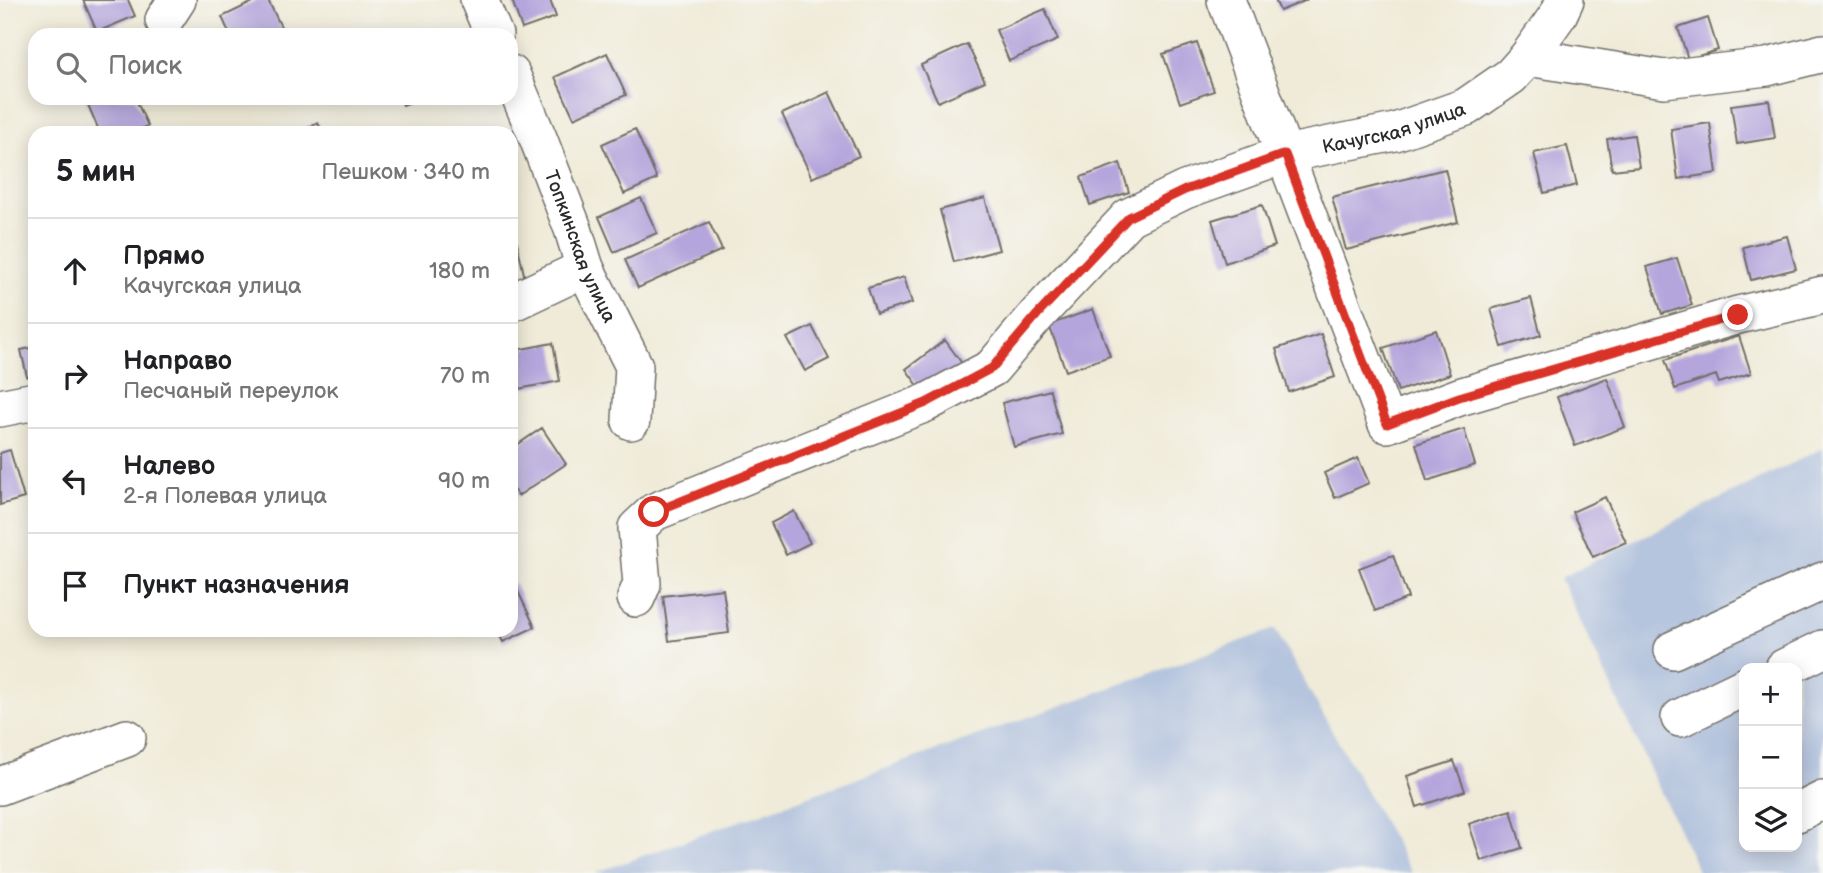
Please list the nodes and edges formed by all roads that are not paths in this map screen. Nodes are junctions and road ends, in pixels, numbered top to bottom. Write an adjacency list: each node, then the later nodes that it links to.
1 (479, 0): 4 (street)
2 (1226, 0): 8 (street)
3 (1565, 0): 6 (street, Качугская улица)
4 (491, 28)
5 (1823, 53): 6 (street)
6 (1528, 57): 8 (street, Качугская улица)
7 (518, 91): 9 (street, Топкинская улица)
8 (1285, 154): 10 (street); 16 (street, Качугская улица)
9 (585, 268): 11 (street); 14 (street, Топкинская улица)
10 (1823, 295)
11 (518, 300)
12 (28, 402): 13 (street)
13 (0, 408)
14 (631, 421)
15 (1823, 582): 18 (street)
16 (636, 598)
17 (1823, 649): 19 (street)
18 (1673, 650)
19 (1794, 663)
20 (1739, 689): 21 (street)
21 (1680, 718)
22 (127, 738): 23 (street)
23 (0, 786)
24 (1823, 800): 25 (street)
25 (1802, 810)

